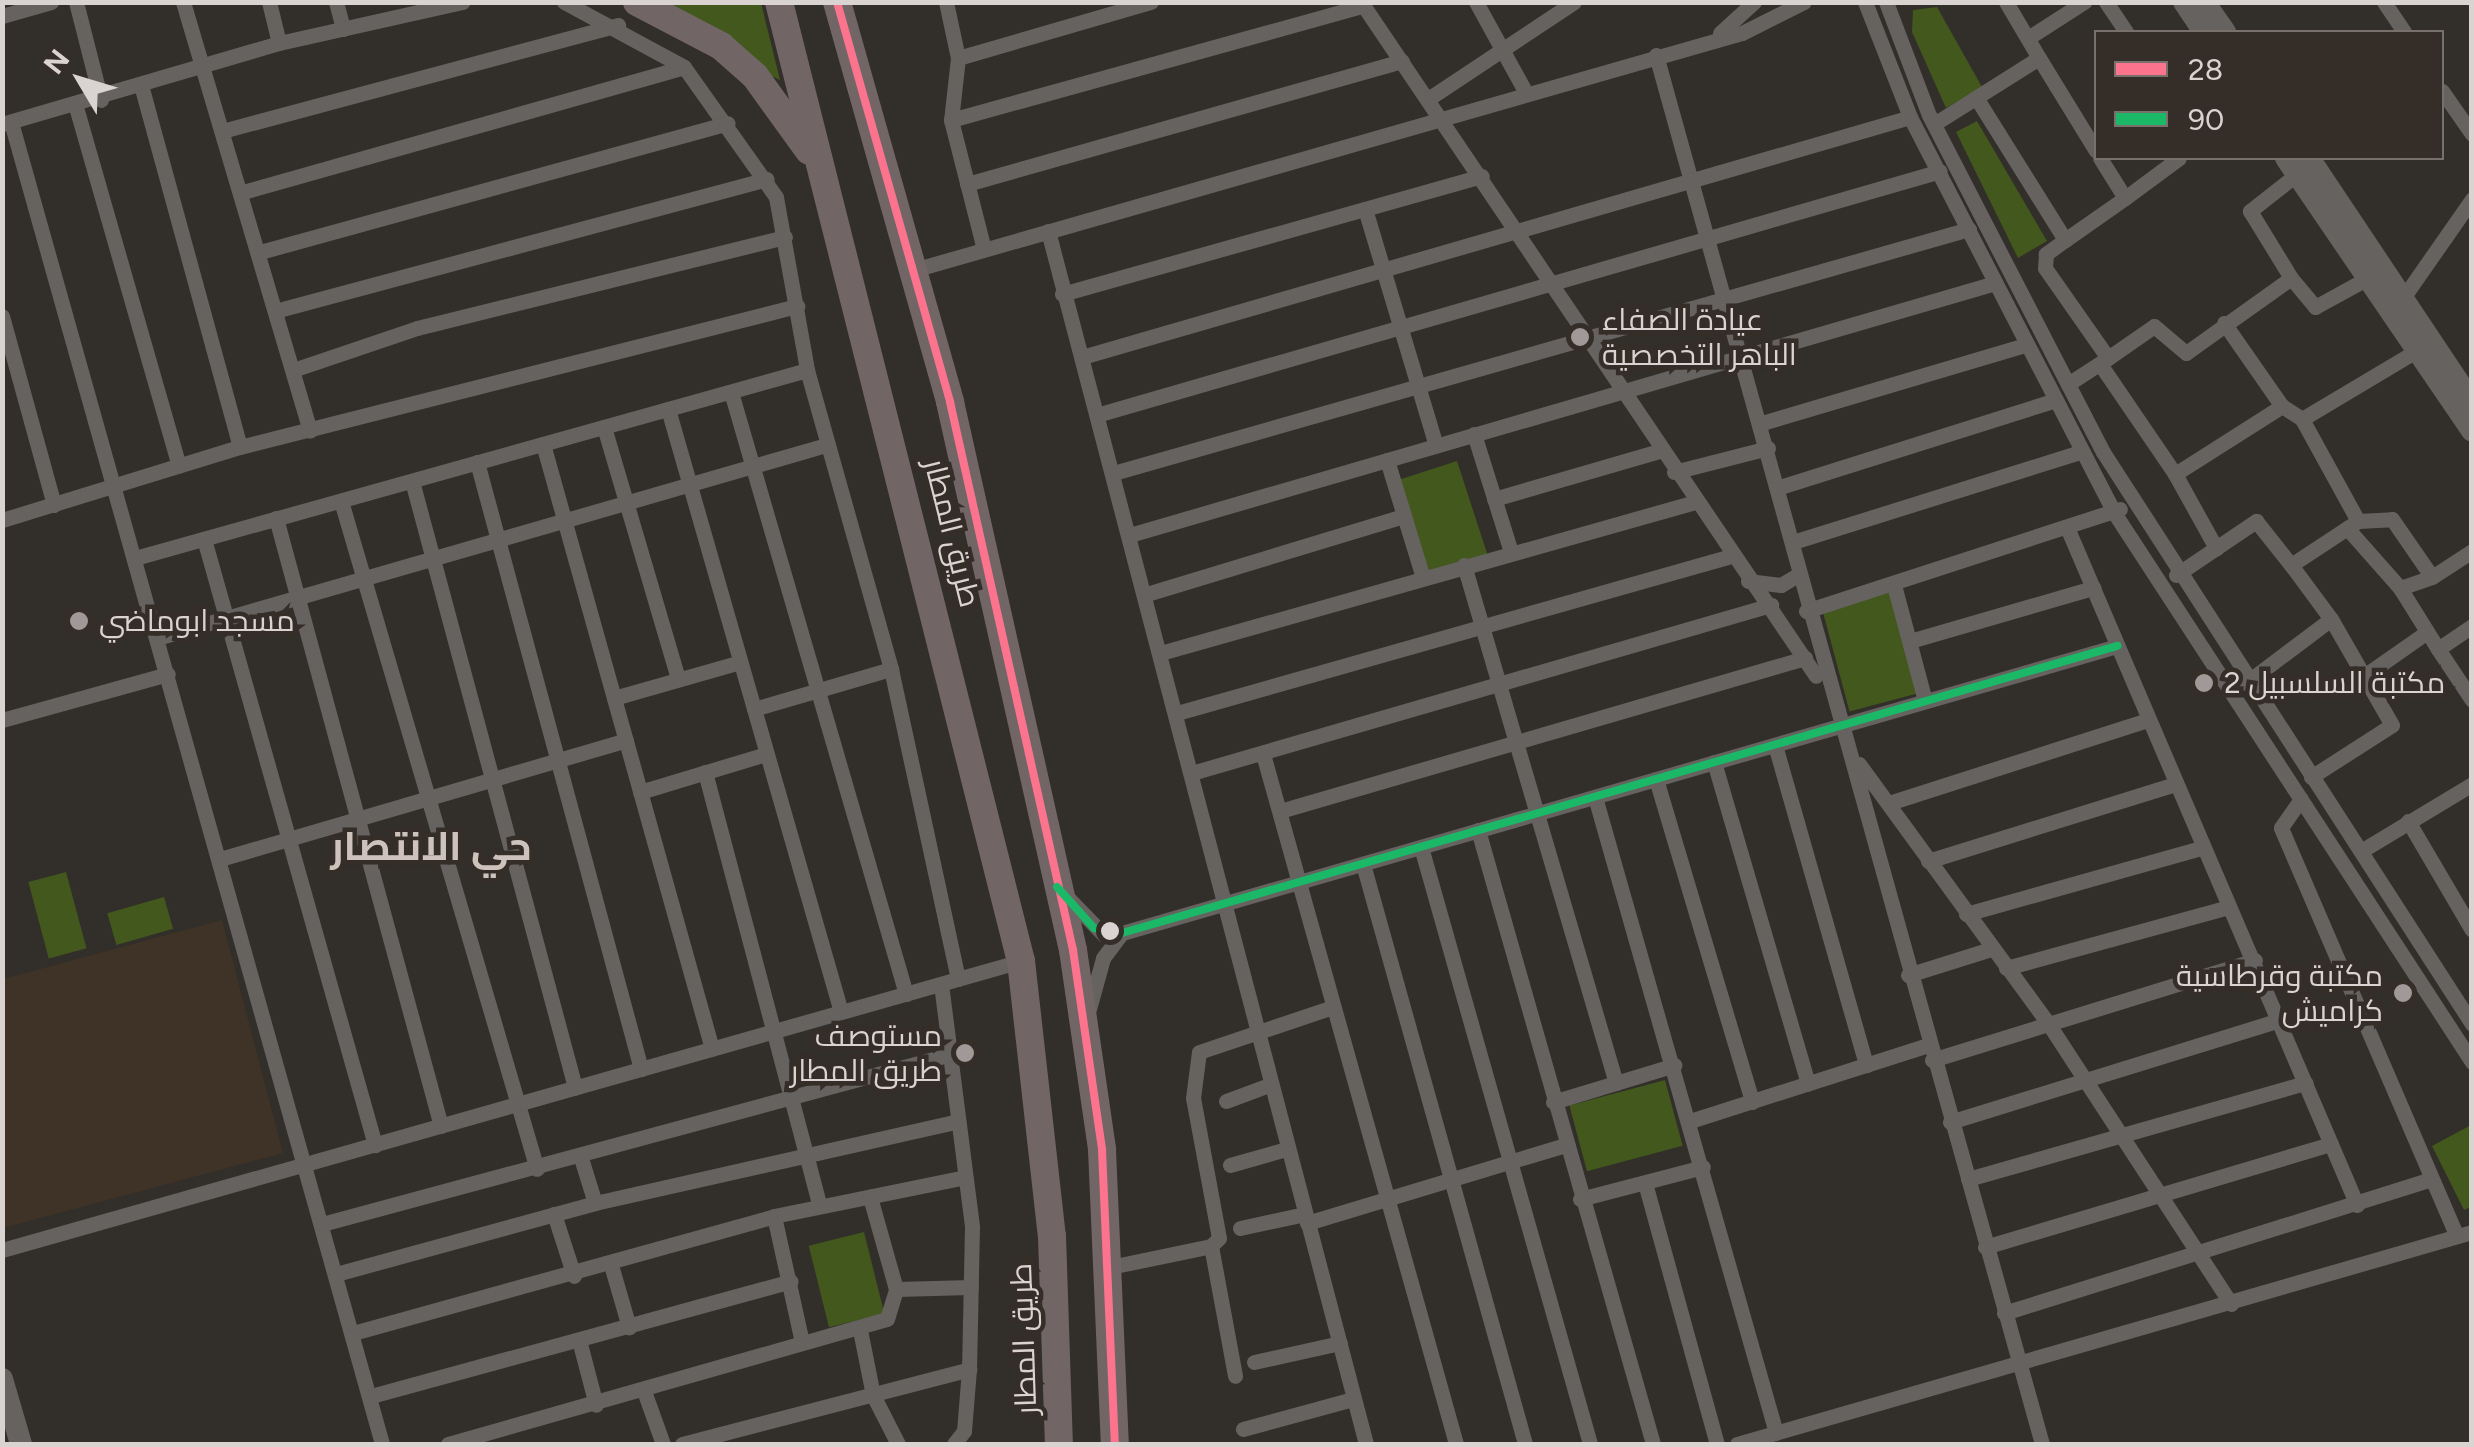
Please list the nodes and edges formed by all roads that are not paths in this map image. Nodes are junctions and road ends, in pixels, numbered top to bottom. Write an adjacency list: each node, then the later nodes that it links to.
1 (51, 2): 28 (street)
2 (76, 2): 51 (street)
3 (183, 2): 44 (street)
4 (269, 2): 38 (street)
5 (336, 2): 30 (street)
6 (462, 2): 27 (street)
7 (564, 2): 29 (street)
8 (637, 2): 70 (highway)
9 (779, 2): 70 (highway, طريق المطار)
10 (837, 2): 84 (highway, طريق المطار)
11 (946, 2): 41 (street)
12 (1151, 2): 41 (street)
13 (1476, 2): 39 (street)
14 (1574, 2): 39 (street)
15 (1754, 2): 35 (street)
16 (1804, 2): 35 (street)
17 (1865, 2): 53 (street)
18 (1886, 2): 36 (street)
19 (1902, 2): 36 (street)
20 (2006, 2): 37 (street)
21 (2084, 2): 37 (street)
22 (2106, 2): 31 (street)
23 (2184, 2): 32 (main road)
24 (2204, 2): 33 (main road)
25 (2384, 2): 34 (street)
26 (1362, 4): 43 (street); 54 (street)
27 (402, 9): 30 (street)
28 (2, 16)
29 (619, 25): 45 (street); 59 (street)
30 (343, 29): 38 (street)
31 (2125, 30)
32 (2205, 30)
33 (2207, 30)
34 (2403, 30)
35 (1720, 33): 40 (street)
36 (1899, 36): 58 (street)
37 (2028, 38): 42 (street)
38 (279, 43): 44 (street)
39 (1506, 48): 47 (street); 49 (street)
40 (1656, 55): 47 (street); 68 (street)
41 (958, 58): 54 (street)
42 (2040, 58): 50 (street); 61 (street)
43 (1402, 62): 49 (street); 69 (street)
44 (202, 64): 46 (street); 59 (street)
45 (684, 67): 57 (street); 71 (street)
46 (141, 85): 51 (street); 124 (street)
47 (1526, 93): 55 (street)
48 (2444, 94): 60 (street)
49 (1428, 98): 55 (street)
50 (1978, 99): 58 (street); 80 (street)
51 (101, 100): 52 (street)
52 (76, 107): 56 (street); 130 (street)
53 (1910, 117): 65 (street); 68 (street)
54 (951, 120): 69 (street)
55 (1443, 120): 66 (street); 76 (street)
56 (7, 123): 137 (street)
57 (728, 123): 67 (street); 82 (street)
58 (1934, 124): 106 (street)
59 (226, 130): 71 (street)
60 (2472, 134)
61 (2094, 147)
62 (2102, 160): 72 (street)
63 (2176, 160): 72 (street)
64 (2298, 163): 85 (street); 86 (main road); 91 (main road)
65 (1940, 171): 75 (street); 78 (street)
66 (1482, 176): 74 (street); 77 (street)
67 (767, 178): 79 (street); 93 (street)
68 (1692, 181): 77 (street); 78 (street)
69 (967, 184): 81 (street)
70 (829, 188): 246 (highway, طريق المطار)
71 (243, 192): 82 (street)
72 (2125, 198): 80 (street)
73 (2472, 199): 91 (street)
74 (1365, 209): 83 (street); 89 (street)
75 (1969, 229): 88 (street); 90 (street)
76 (1048, 231): 81 (street); 89 (street)
77 (1518, 232): 83 (street); 87 (street)
78 (1710, 236): 87 (street); 90 (street)
79 (784, 238): 92 (street); 103 (street)
80 (2064, 240): 102 (street)
81 (984, 250): 84 (street)
82 (260, 252): 93 (street)
83 (1380, 268): 95 (street); 101 (street)
84 (910, 271): 238 (highway, طريق المطار)
85 (2291, 278): 86 (street); 96 (street)
86 (2366, 279): 99 (main road)
87 (1553, 281): 95 (street); 97 (street)
88 (1995, 283): 98 (street); 100 (street)
89 (1062, 294): 101 (street)
90 (1726, 298): 97 (street); 100 (street)
91 (2404, 298): 105 (main road)
92 (797, 306): 104 (street); 118 (street)
93 (275, 311): 103 (street)
94 (2, 316): 144 (street)
95 (1400, 323): 107 (street); 114 (street)
96 (2224, 323): 102 (street); 112 (street)
97 (1588, 338): 107 (street); 109 (street)
98 (2026, 345): 110 (street); 116 (street)
99 (2416, 352): 105 (main road); 115 (street)
100 (1744, 356): 109 (street); 116 (street)
101 (1082, 357): 114 (street)
102 (2104, 361): 106 (street); 134 (street)
103 (293, 370): 118 (street)
104 (807, 370): 108 (street); 122 (street)
105 (2444, 375): 111 (main road); 119 (main road)
106 (2068, 384): 143 (street)
107 (1417, 386): 123 (street); 132 (street)
108 (731, 392): 113 (street); 131 (street)
109 (1625, 392): 120 (street); 126 (street)
110 (2053, 401): 127 (street); 138 (street)
111 (2472, 402)
112 (2282, 406): 115 (street); 134 (street)
113 (668, 409): 117 (street); 136 (street)
114 (1100, 414): 132 (street)
115 (2302, 419): 150 (street)
116 (1762, 423): 125 (street)
117 (604, 427): 121 (street); 141 (street)
118 (310, 431): 124 (street)
119 (2472, 432)
120 (1474, 434): 123 (street); 139 (street)
121 (543, 444): 129 (street); 149 (street)
122 (826, 445): 131 (street); 189 (street)
123 (1436, 446): 128 (street)
124 (240, 448): 130 (street)
125 (1768, 448): 133 (street); 138 (street)
126 (1660, 450): 133 (street); 139 (street)
127 (2082, 452): 145 (street); 155 (street)
128 (1387, 460): 146 (street); 152 (street)
129 (478, 462): 135 (street); 154 (street)
130 (179, 466): 137 (street)
131 (753, 466): 136 (street); 195 (street)
132 (1117, 472): 152 (street)
133 (1674, 472): 142 (street)
134 (2175, 474): 156 (street)
135 (412, 481): 140 (street); 161 (street)
136 (689, 484): 141 (street); 188 (street)
137 (115, 485): 144 (street); 160 (street)
138 (1780, 487): 155 (street)
139 (1494, 498): 158 (street)
140 (341, 500): 147 (street); 167 (street)
141 (626, 502): 149 (street); 192 (street)
142 (1695, 502): 158 (street); 159 (street)
143 (2132, 503): 145 (street); 165 (street)
144 (54, 505): 148 (street)
145 (2114, 512): 151 (street); 223 (street)
146 (1404, 516): 168 (street); 173 (street)
147 (276, 518): 153 (street); 174 (street)
148 (2, 520)
149 (564, 520): 154 (street); 197 (street)
150 (2352, 525): 163 (street); 166 (street); 172 (street)
151 (2070, 532): 170 (street); 171 (street)
152 (1133, 534): 173 (street)
153 (204, 538): 160 (street); 177 (street)
154 (498, 540): 161 (street); 210 (street)
155 (1793, 542): 164 (street)
156 (2216, 548): 163 (street); 165 (street)
157 (2472, 551): 166 (street)
158 (1511, 552): 162 (street)
159 (1731, 556): 169 (street); 179 (street)
160 (135, 558): 182 (street)
161 (433, 558): 167 (street); 217 (street)
162 (1464, 565): 168 (street); 179 (street)
163 (2291, 565): 178 (street)
164 (1800, 574): 169 (street); 176 (street)
165 (2176, 575): 193 (street)
166 (2432, 577): 172 (street)
167 (364, 578): 174 (street); 222 (street)
168 (1423, 578): 186 (street)
169 (1748, 581): 175 (street)
170 (1894, 585): 176 (street); 183 (street)
171 (2093, 588): 183 (street); 184 (street)
172 (2400, 588): 181 (street)
173 (1150, 593): 186 (street)
174 (298, 597): 177 (street); 228 (street)
175 (1771, 605): 187 (street); 194 (street)
176 (1806, 612): 196 (street)
177 (227, 618): 182 (street); 230 (street)
178 (2331, 620): 191 (street); 193 (street)
179 (1477, 624): 194 (street); 201 (street)
180 (2472, 626): 185 (street)
181 (2427, 632): 185 (street); 191 (street)
182 (157, 638): 190 (street)
183 (1910, 641): 199 (street)
184 (2116, 646): 199 (street); 203 (street)
185 (2438, 649): 198 (street)
186 (1164, 652): 201 (street)
187 (1805, 658): 196 (street); 206 (street)
188 (740, 662): 192 (street); 200 (street)
189 (891, 668): 195 (street); 249 (street)
190 (168, 674): 202 (street); 234 (street)
191 (2368, 674): 215 (street)
192 (678, 680): 197 (street)
193 (2246, 683): 215 (street)
194 (1496, 684): 206 (street); 209 (street)
195 (818, 690): 200 (street); 252 (street)
196 (1829, 696): 204 (street)
197 (614, 698): 205 (street)
198 (2472, 700)
199 (1925, 702): 204 (street)
200 (754, 708): 208 (street)
201 (1178, 713): 214 (street)
202 (2, 720)
203 (2148, 720): 218 (street); 224 (street)
204 (1842, 726): 207 (street); 212 (street)
205 (626, 740): 210 (street); 220 (street)
206 (1511, 742): 225 (street); 226 (street)
207 (1775, 745): 211 (street); 267 (street)
208 (766, 754): 213 (street); 255 (street)
209 (1263, 754): 214 (street); 225 (street)
210 (558, 760): 217 (street); 268 (street)
211 (1714, 762): 216 (street); 272 (street)
212 (1857, 762): 224 (street); 248 (street)
213 (705, 772): 220 (street); 261 (street)
214 (1194, 772): 239 (street)
215 (2311, 777): 233 (street)
216 (1656, 779): 221 (street); 278 (street)
217 (492, 780): 222 (street); 274 (street)
218 (2175, 784): 232 (street); 235 (street)
219 (2470, 788): 227 (street)
220 (640, 792): 262 (street)
221 (1594, 796): 226 (street); 266 (street)
222 (428, 798): 228 (street); 279 (street)
223 (2301, 799): 253 (street); 298 (street)
224 (1889, 803): 235 (street)
225 (1280, 811): 237 (street)
226 (1536, 814): 229 (street); 270 (street)
227 (2408, 821): 233 (street); 242 (street)
228 (358, 822): 230 (street); 283 (street)
229 (1478, 830): 231 (street); 277 (street)
230 (290, 843): 234 (street); 285 (street)
231 (1421, 846): 236 (street); 291 (street)
232 (2202, 848): 240 (street); 241 (street)
233 (2360, 851): 251 (street)
234 (220, 859): 292 (street)
235 (1928, 861): 241 (street)
236 (1362, 864): 237 (street); 299 (street)
237 (1299, 882): 239 (street); 254 (street)
238 (1057, 886): 243 (street); 259 (highway, طريق المطار)
239 (1225, 903): 243 (street); 260 (street)
240 (2226, 908): 245 (street); 247 (street)
241 (1966, 914): 244 (street)
242 (2472, 930)
243 (1122, 933): 259 (street)
244 (1991, 949): 247 (street); 248 (street)
245 (2254, 960): 256 (street); 257 (street)
246 (1021, 961): 249 (street); 353 (highway, طريق المطار)
247 (2006, 968): 256 (street)
248 (1908, 975): 263 (street)
249 (958, 979): 250 (street)
250 (941, 984): 252 (street); 264 (street)
251 (2450, 990): 253 (street); 258 (street)
252 (906, 994): 255 (street)
253 (2432, 1002): 265 (street)
254 (1333, 1008): 260 (street); 303 (street)
255 (840, 1012): 261 (street)
256 (2046, 1020): 263 (street); 269 (street)
257 (2280, 1020): 269 (street); 271 (street)
258 (2472, 1024)
259 (1085, 1026): 319 (highway, طريق المطار)
260 (1256, 1028): 273 (street); 314 (street)
261 (773, 1031): 262 (street); 275 (street)
262 (712, 1049): 268 (street)
263 (1930, 1053): 267 (street); 282 (street)
264 (944, 1056): 275 (street); 281 (street)
265 (2472, 1062)
266 (1674, 1065): 270 (street); 280 (street)
267 (1866, 1065): 272 (street)
268 (641, 1069): 274 (street)
269 (2084, 1078): 282 (street); 284 (street)
270 (1616, 1083): 277 (street)
271 (2306, 1083): 284 (street); 286 (street)
272 (1808, 1084): 278 (street)
273 (1269, 1085): 276 (street); 288 (street)
274 (576, 1088): 279 (street)
275 (790, 1096): 289 (street); 290 (street)
276 (1226, 1101)
277 (1554, 1102): 287 (street)
278 (1752, 1102): 280 (street)
279 (518, 1104): 283 (street); 295 (street)
280 (1690, 1121): 294 (street)
281 (954, 1122): 289 (street); 296 (street)
282 (1950, 1122): 297 (street)
283 (441, 1126): 285 (street)
284 (2123, 1136): 297 (street); 301 (street)
285 (374, 1144): 292 (street)
286 (2331, 1144): 301 (street); 306 (street)
287 (1565, 1145): 291 (street); 304 (street)
288 (1286, 1150): 293 (street); 310 (street)
289 (806, 1152): 305 (street); 307 (street)
290 (580, 1158): 295 (street); 305 (street)
291 (1508, 1162): 299 (street); 359 (street)
292 (305, 1164): 311 (street); 316 (street)
293 (1230, 1166)
294 (1703, 1167): 300 (street); 345 (street)
295 (536, 1169): 311 (street)
296 (965, 1177): 302 (street); 323 (street)
297 (1968, 1179): 315 (street)
298 (2432, 1179): 306 (street); 313 (street)
299 (1448, 1182): 303 (street); 358 (street)
300 (1644, 1182): 304 (street); 361 (street)
301 (2158, 1194): 315 (street); 317 (street)
302 (870, 1197): 307 (street); 324 (street)
303 (1384, 1198): 310 (street); 357 (street)
304 (1580, 1200): 360 (street)
305 (595, 1202): 308 (street)
306 (2357, 1205): 317 (street)
307 (820, 1206): 309 (street)
308 (554, 1214): 320 (street); 321 (street)
309 (774, 1216): 318 (street); 322 (street)
310 (1306, 1218): 312 (street); 332 (street)
311 (322, 1224): 320 (street)
312 (1240, 1228)
313 (2464, 1234): 325 (street)
314 (1212, 1246): 319 (street); 336 (street)
315 (1986, 1247): 326 (street)
316 (2, 1250)
317 (2195, 1250): 325 (street); 326 (street)
318 (611, 1265): 321 (street); 327 (street)
319 (1110, 1268): 339 (highway, طريق المطار)
320 (336, 1274): 329 (street)
321 (574, 1276): 329 (street)
322 (791, 1282): 327 (street); 331 (street)
323 (971, 1287): 324 (street); 335 (street)
324 (896, 1288): 328 (street)
325 (2231, 1304): 334 (street)
326 (2004, 1313): 334 (street)
327 (629, 1327): 330 (street)
328 (860, 1330): 331 (street); 340 (street)
329 (354, 1333): 341 (street)
330 (579, 1340): 341 (street); 343 (street)
331 (802, 1342): 338 (street)
332 (1340, 1343): 333 (street); 342 (street)
333 (1254, 1362)
334 (2019, 1365): 345 (street); 363 (street)
335 (969, 1370): 340 (street); 352 (street)
336 (1235, 1376)
337 (2, 1379): 346 (main road)
338 (644, 1390): 343 (street); 349 (street)
339 (1114, 1394): 354 (highway, طريق المطار); 355 (street)
340 (873, 1395): 350 (street); 351 (street)
341 (371, 1396): 347 (street)
342 (1353, 1400): 344 (street); 356 (street)
343 (596, 1405): 348 (street)
344 (1242, 1429)
345 (1776, 1433): 362 (street)
346 (21, 1444)
347 (382, 1444)
348 (448, 1444)
349 (663, 1444)
350 (682, 1444)
351 (898, 1444)
352 (954, 1444)
353 (1060, 1444)
354 (1115, 1444)
355 (1132, 1444)
356 (1366, 1444)
357 (1456, 1444)
358 (1525, 1444)
359 (1590, 1444)
360 (1653, 1444)
361 (1717, 1444)
362 (1736, 1444)
363 (2042, 1444)

